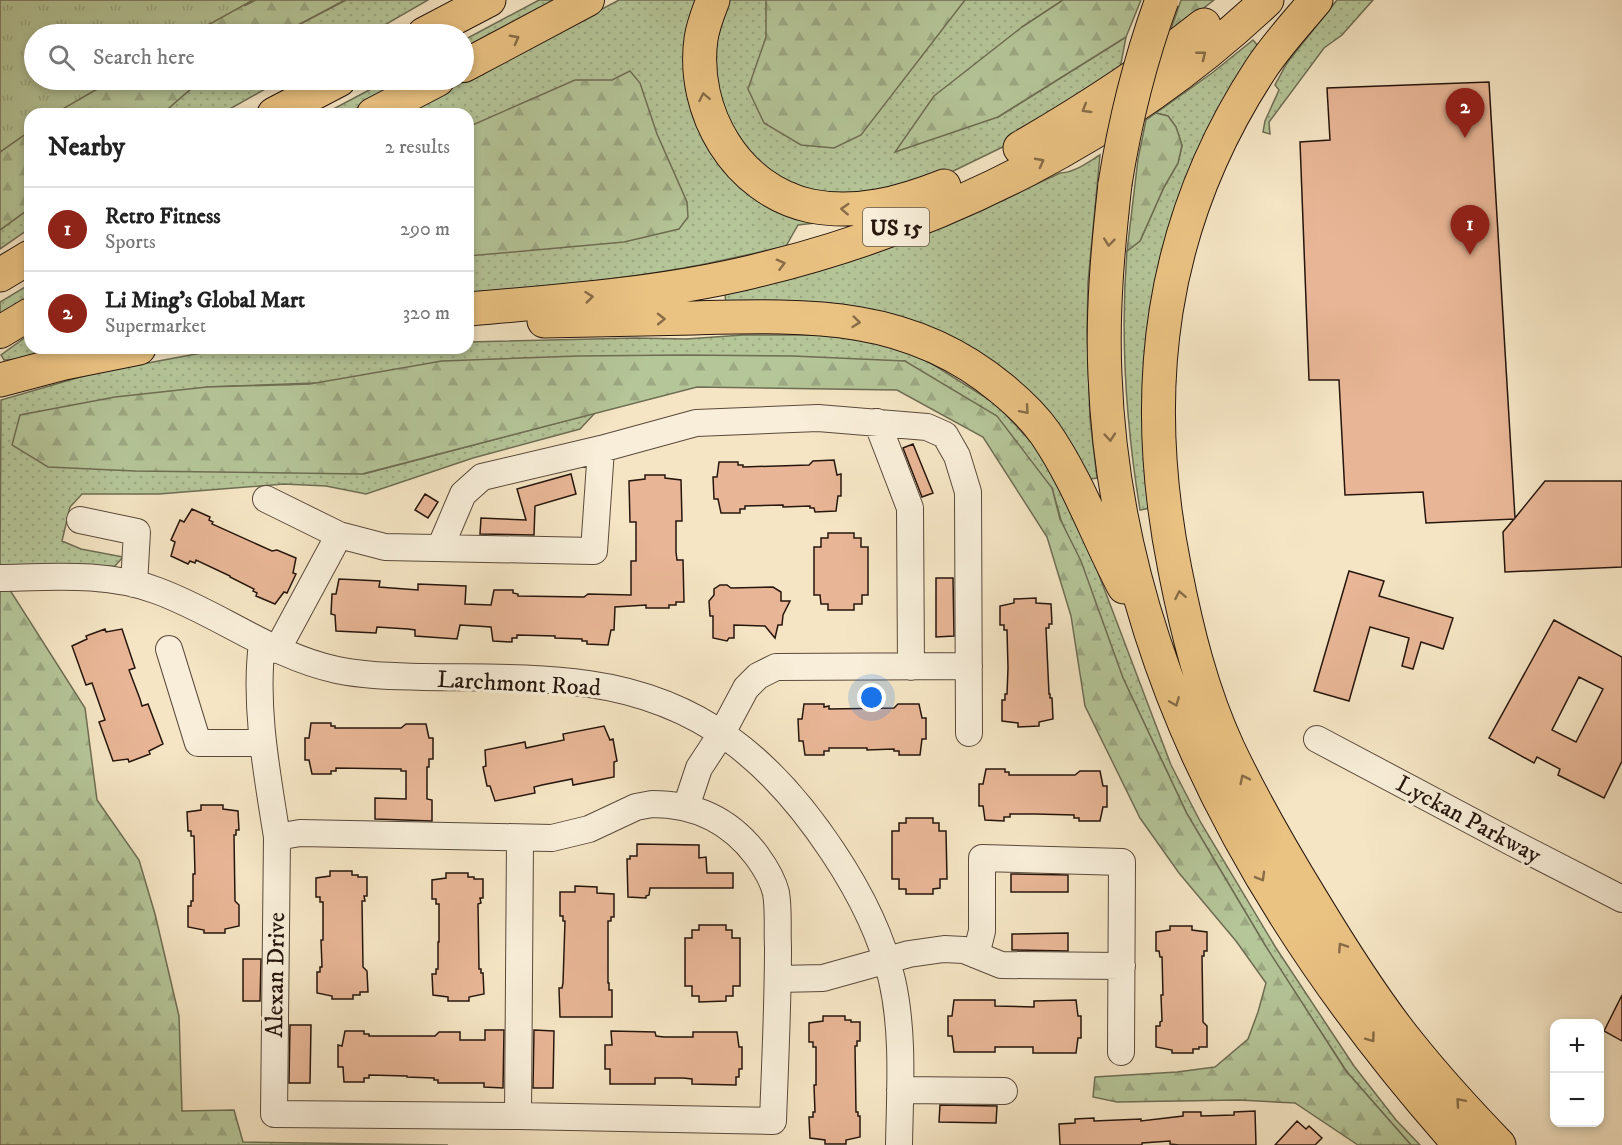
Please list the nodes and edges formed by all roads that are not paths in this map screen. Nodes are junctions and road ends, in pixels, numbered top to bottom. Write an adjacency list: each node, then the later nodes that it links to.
1 (489, 0): 8 (highway)
2 (588, 0): 9 (main road, one-way to 2)
3 (713, 0): 5 (highway, one-way to 3)
4 (1161, 0): 31 (highway, one-way to 31, bridge)
5 (1235, 0)
6 (1267, 0): 16 (highway, US 15, one-way to 6)
7 (1317, 0): 53 (highway, one-way to 7)
8 (443, 24)
9 (474, 61)
10 (320, 90): 12 (highway)
11 (419, 90): 13 (main road)
12 (285, 108)
13 (384, 108)
14 (24, 261): 15 (highway)
15 (0, 275)
16 (474, 308)
17 (24, 318): 19 (main road)
18 (474, 324): 31 (highway, one-way to 31)
19 (0, 332)
20 (109, 354): 21 (highway)
21 (0, 380)
22 (877, 422): 23 (street); 33 (street); 34 (street)
23 (601, 448): 27 (street); 27 (street)
24 (266, 499): 26 (street)
25 (80, 519): 29 (street)
26 (339, 536): 27 (street); 30 (street)
27 (440, 548)
28 (11, 578): 29 (street, Larchmont Road)
29 (134, 584): 30 (street, Larchmont Road)
30 (269, 646): 35 (street, Larchmont Road); 38 (street)
31 (1155, 647): 52 (highway, one-way to 52)
32 (169, 649): 38 (street)
33 (969, 666): 34 (street); 36 (street)
34 (910, 667): 35 (street)
35 (722, 733): 39 (street); 44 (street, Larchmont Road)
36 (969, 733)
37 (1317, 739): 42 (street, Lyckan Parkway)
38 (262, 743): 40 (street)
39 (686, 807): 41 (street, Alexan Drive); 46 (street, Alexan Drive)
40 (278, 837): 41 (street, Alexan Drive); 50 (street, Alexan Drive)
41 (520, 839): 50 (street)
42 (1622, 899)
43 (976, 955): 44 (street); 45 (street); 45 (street)
44 (886, 960): 46 (street); 48 (street, Larchmont Road)
45 (1122, 966): 47 (street)
46 (778, 978): 50 (street, Alexan Drive)
47 (1121, 1052)
48 (900, 1090): 49 (street); 51 (street, Larchmont Road)
49 (1004, 1091)
50 (518, 1116)
51 (899, 1145)
52 (1460, 1145)
53 (1500, 1145)

